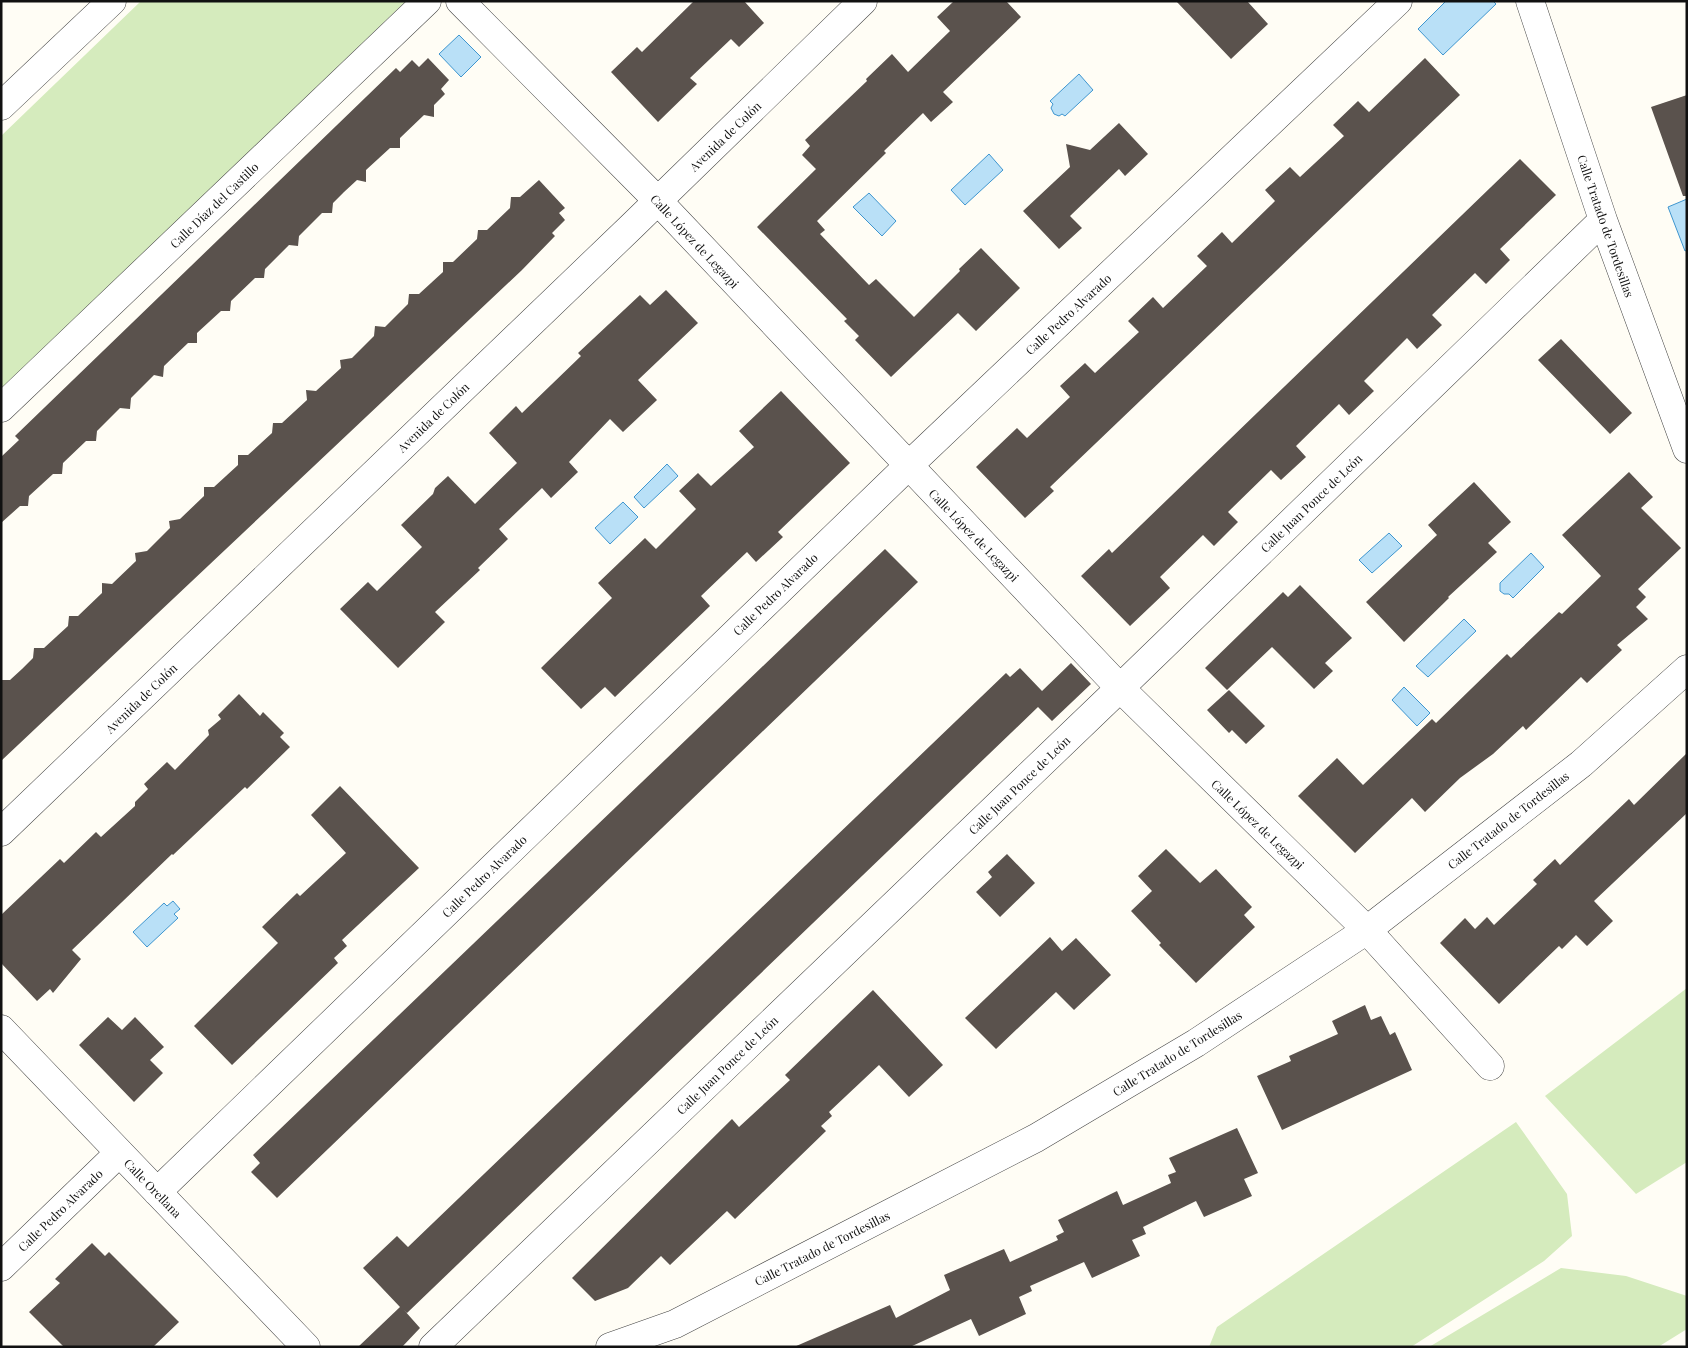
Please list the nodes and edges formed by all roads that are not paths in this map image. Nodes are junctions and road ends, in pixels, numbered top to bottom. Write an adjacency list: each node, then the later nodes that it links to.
1 (112, 1): 7 (street)
2 (427, 1): 10 (street, Calle Díaz del Castillo)
3 (460, 1): 8 (street, Calle López de Legazpi)
4 (863, 1): 8 (street, Avenida de Colón)
5 (1398, 1): 12 (street, Calle Pedro Alvarado)
6 (1530, 1): 9 (street, Calle Tratado de Tordesillas)
7 (1, 106)
8 (658, 201): 12 (street, Calle López de Legazpi); 15 (street, Avenida de Colón)
9 (1603, 220): 11 (street, Calle Tratado de Tordesillas); 14 (street, Calle Juan Ponce de León)
10 (1, 408)
11 (1687, 449)
12 (908, 466): 14 (street, Calle López de Legazpi); 20 (street, Calle Pedro Alvarado)
13 (1687, 669): 16 (street, Calle Tratado de Tordesillas)
14 (1120, 688): 16 (street, Calle López de Legazpi); 23 (street, Calle Juan Ponce de León)
15 (1, 832)
16 (1367, 930): 18 (street, Calle López de Legazpi); 24 (street, Calle Tratado de Tordesillas)
17 (1, 1029): 19 (street, Calle Orellana)
18 (1490, 1066)
19 (119, 1153): 20 (street, Calle Orellana); 21 (street, Calle Pedro Alvarado)
20 (157, 1192): 22 (street, Calle Orellana)
21 (1, 1267)
22 (306, 1347)
23 (433, 1347)
24 (610, 1347)

